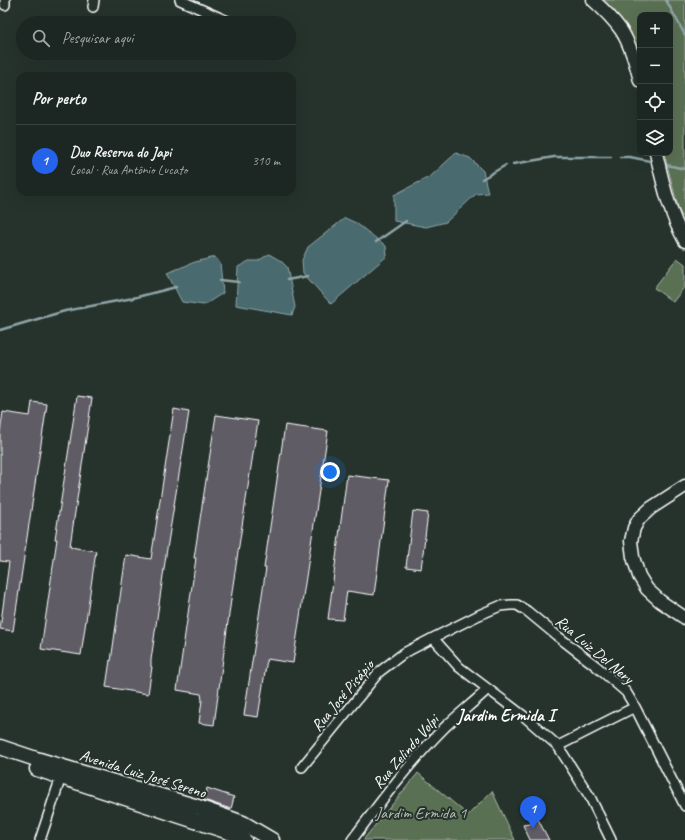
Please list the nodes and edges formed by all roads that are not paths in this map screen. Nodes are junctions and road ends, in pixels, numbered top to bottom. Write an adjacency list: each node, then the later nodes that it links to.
1 (180, 0): 3 (street)
2 (593, 0): 4 (street)
3 (216, 16)
4 (637, 70)
5 (657, 156): 6 (street)
6 (685, 241)
7 (685, 486): 8 (street)
8 (685, 618)
9 (433, 638): 10 (street); 11 (street, Rua Luiz Del Nery); 15 (street, Rua José Pisápio)
10 (488, 689): 12 (street); 22 (street, Rua Zelindo Volpi)
11 (635, 707): 12 (street); 17 (street, Rua Luiz Del Nery)
12 (558, 746): 23 (street)
13 (0, 747): 18 (main road, Avenida Luiz José Sereno)
14 (0, 757): 16 (main road, Avenida Luiz José Sereno)
15 (302, 768)
16 (60, 777): 18 (main road, Avenida Luiz José Sereno); 20 (street)
17 (685, 806)
18 (196, 814): 19 (main road, Avenida Luiz José Sereno); 21 (main road, Avenida Luiz José Sereno)
19 (267, 839)
20 (40, 840)
21 (244, 840)
22 (352, 840)
23 (611, 840)

